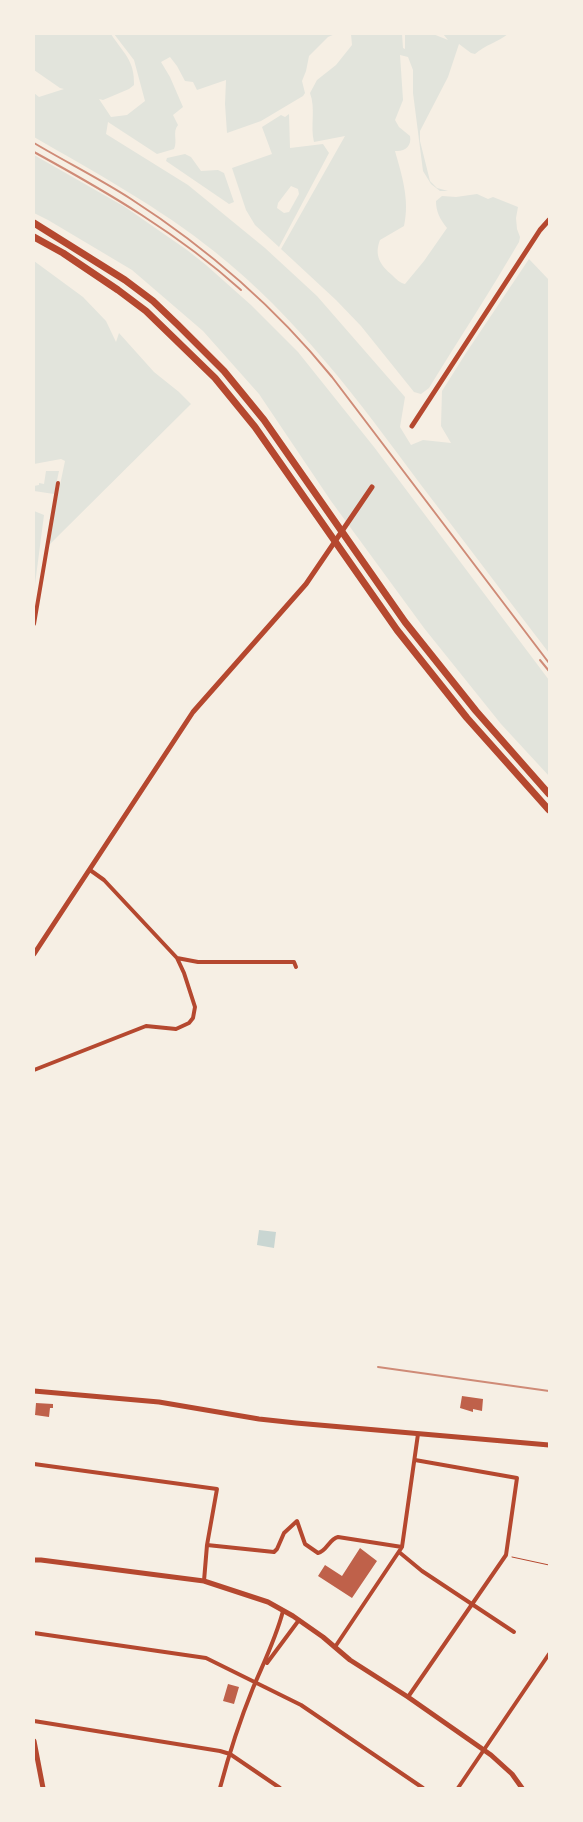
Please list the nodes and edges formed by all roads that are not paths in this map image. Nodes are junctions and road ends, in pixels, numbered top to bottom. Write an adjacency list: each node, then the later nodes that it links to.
1 (549, 220): 4 (street)
2 (34, 223): 8 (highway)
3 (34, 237): 9 (highway)
4 (412, 426)
5 (58, 483): 7 (street)
6 (372, 487): 10 (street)
7 (34, 624)
8 (549, 794)
9 (549, 810)
10 (90, 870): 11 (street); 12 (street)
11 (34, 954)
12 (177, 958): 13 (street); 14 (street)
13 (296, 967)
14 (34, 1070)
15 (34, 1391): 16 (street)
16 (418, 1434): 17 (street); 18 (street)
17 (549, 1446)
18 (414, 1460): 21 (street); 25 (street)
19 (34, 1464): 20 (street)
20 (207, 1545): 21 (street); 24 (street)
21 (402, 1547): 22 (street)
22 (399, 1552): 25 (street); 30 (street)
23 (34, 1559): 24 (street)
24 (204, 1581): 26 (street)
25 (473, 1604): 28 (street); 34 (street)
26 (283, 1610): 27 (street); 32 (street)
27 (299, 1620): 30 (street); 32 (street)
28 (514, 1632)
29 (34, 1633): 33 (street)
30 (335, 1647): 34 (street)
31 (549, 1654): 37 (street)
32 (262, 1670): 33 (street)
33 (256, 1682): 38 (street); 42 (street)
34 (408, 1697): 37 (street)
35 (34, 1721): 38 (street)
36 (34, 1741): 39 (street)
37 (484, 1750): 43 (street); 44 (street)
38 (230, 1754): 40 (street); 41 (street)
39 (43, 1788)
40 (220, 1788)
41 (280, 1788)
42 (423, 1788)
43 (458, 1788)
44 (522, 1788)

